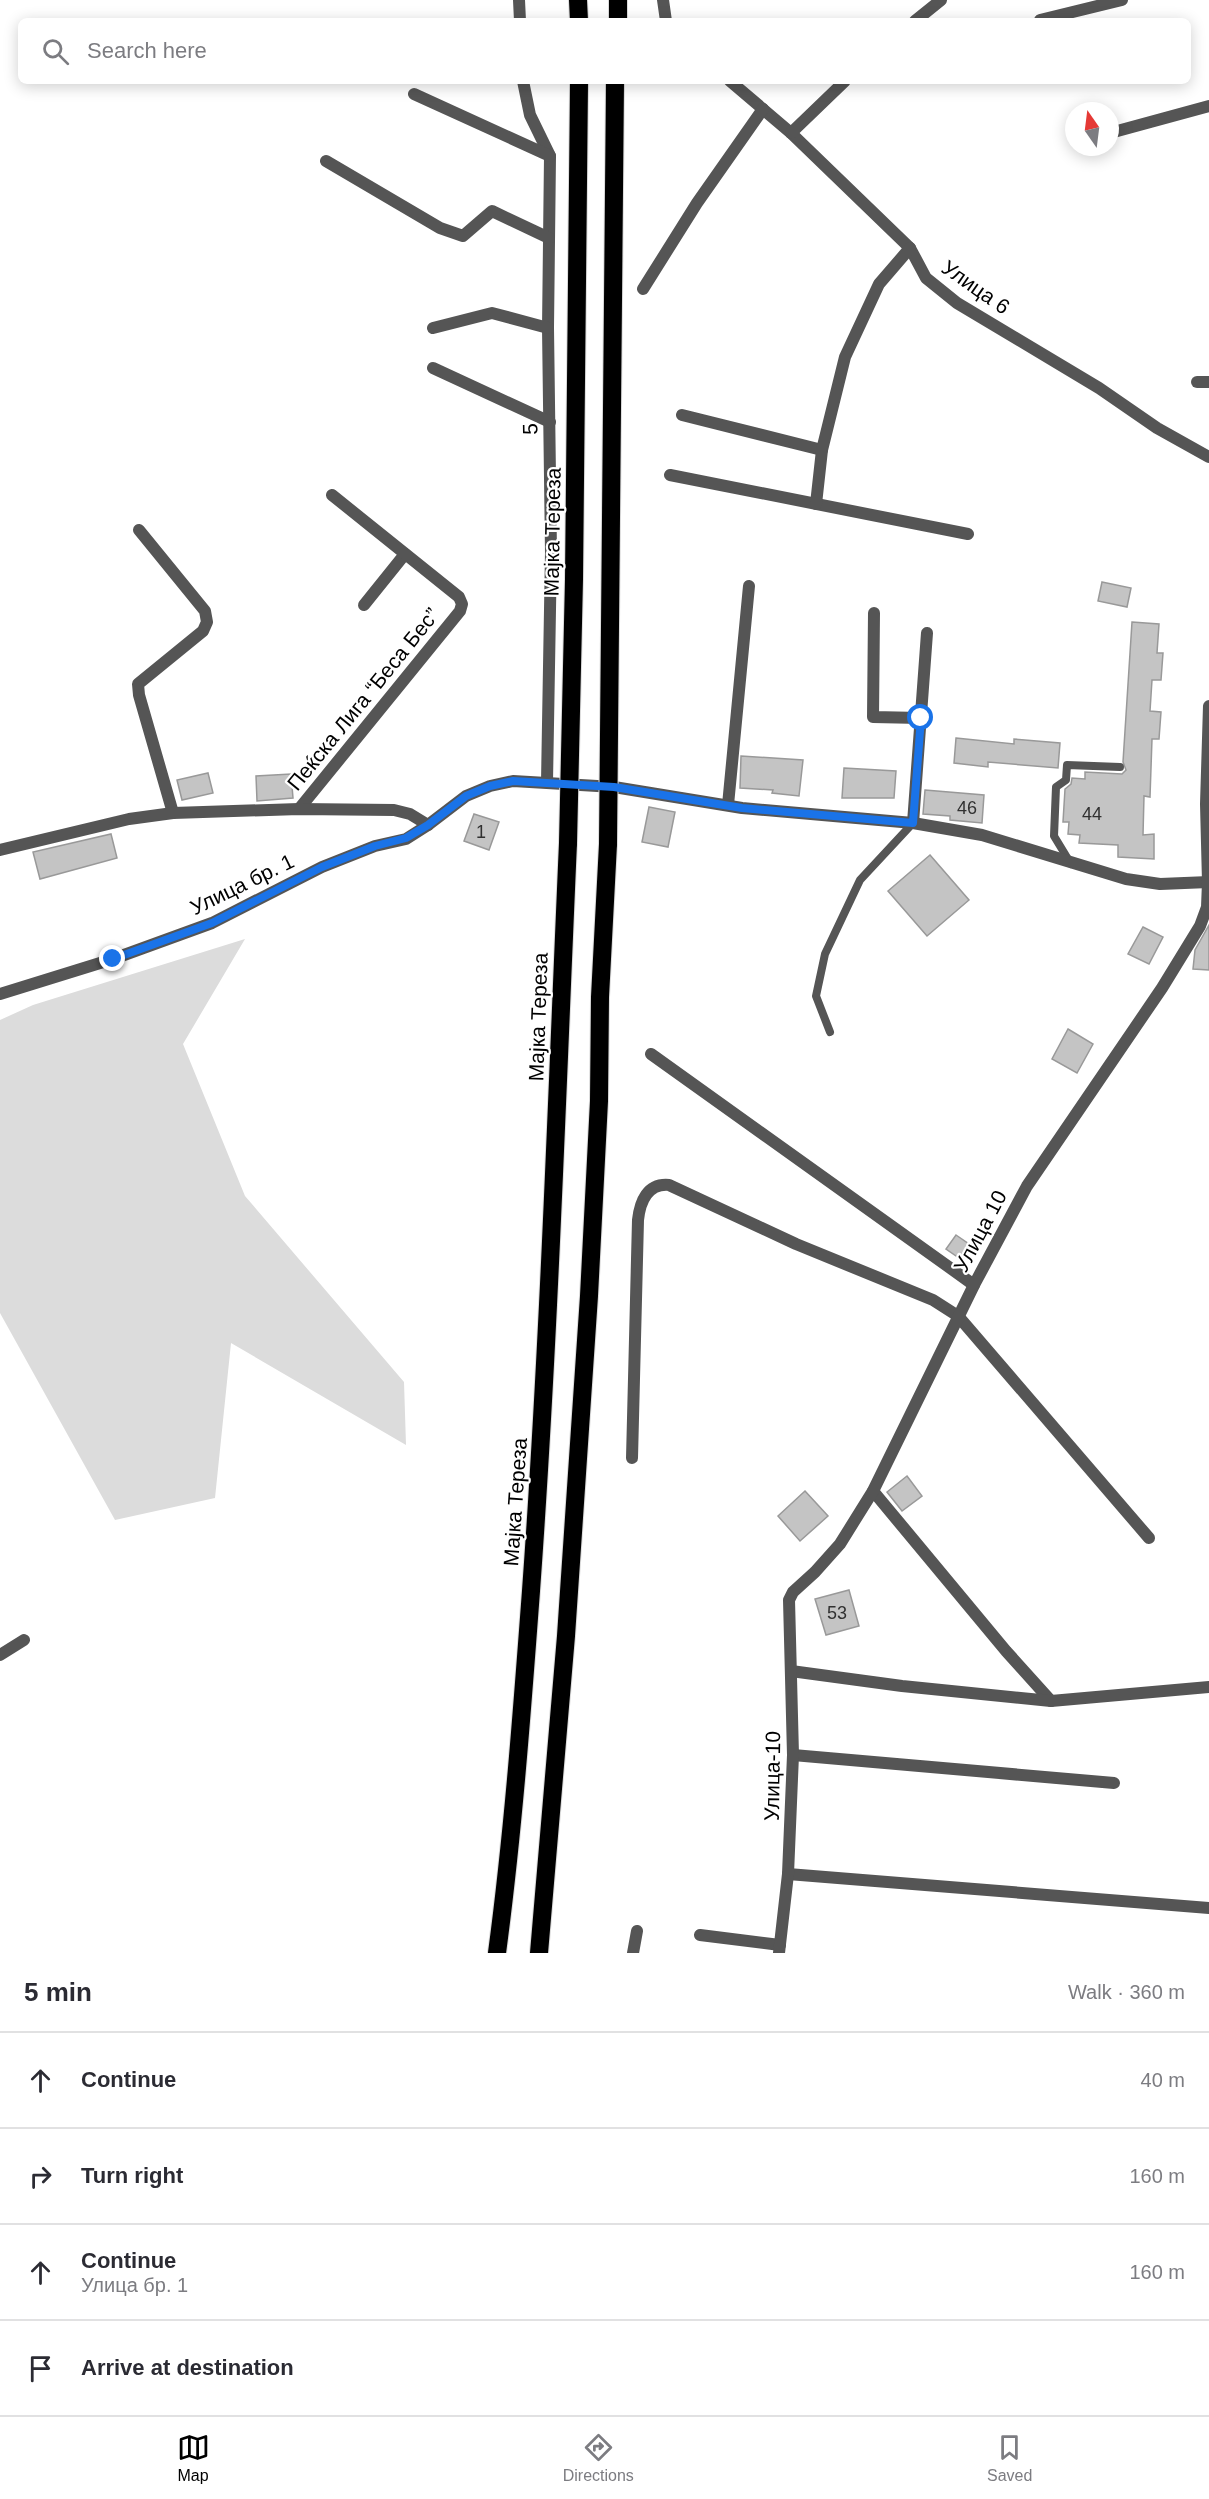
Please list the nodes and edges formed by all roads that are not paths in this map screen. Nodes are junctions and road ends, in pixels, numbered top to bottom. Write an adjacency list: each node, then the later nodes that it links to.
1 (519, 0): 7 (street)
2 (579, 0): 8 (highway)
3 (618, 0): 9 (highway)
4 (663, 0): 10 (street)
5 (941, 0): 11 (street)
6 (1122, 0): 12 (street)
7 (520, 18)
8 (579, 18)
9 (618, 18)
10 (666, 18)
11 (919, 18)
12 (1048, 18)
13 (524, 84): 23 (street, 5)
14 (579, 84): 78 (highway, Мајка Тереза, bridge)
15 (615, 84): 79 (highway, bridge)
16 (734, 84): 20 (street, Улица 6)
17 (842, 84): 22 (street)
18 (414, 94): 23 (street)
19 (1209, 106): 21 (street)
20 (763, 109): 22 (street, Улица 6); 27 (street)
21 (1119, 131)
22 (791, 133): 26 (street, Улица 6)
23 (550, 156): 25 (street, 5)
24 (326, 161): 25 (street)
25 (549, 238): 29 (street, 5)
26 (910, 248): 33 (street); 34 (street, Улица 6)
27 (643, 289)
28 (433, 328): 29 (street)
29 (548, 328): 32 (street, 5)
30 (433, 368): 32 (street)
31 (682, 416): 33 (street)
32 (550, 422): 48 (street, 5)
33 (822, 450): 37 (street)
34 (1209, 457)
35 (670, 475): 37 (street)
36 (332, 495): 40 (street, Пеќска Лига “Беса Бес”)
37 (816, 504): 39 (street)
38 (139, 530): 51 (street)
39 (968, 534)
40 (405, 554): 42 (street); 50 (street, Пеќска Лига “Беса Бес”)
41 (749, 586): 49 (street)
42 (364, 605)
43 (874, 613): 46 (street)
44 (927, 633): 46 (street)
45 (1209, 706): 56 (street, Улица 10)
46 (921, 718): 52 (street)
47 (1120, 767): 55 (lane)
48 (547, 782): 49 (street, Улица бр. 1); 53 (street, Улица бр. 1)
49 (728, 805): 52 (street, Улица бр. 1)
50 (298, 809): 51 (street, Пеќска Лига “Беса Бес”); 53 (street, Пеќска Лига “Беса Бес”)
51 (173, 813): 54 (street, Пеќска Лига “Беса Бес”)
52 (913, 823): 55 (street, Улица бр. 1); 58 (lane)
53 (428, 825): 57 (street, Улица бр. 1)
54 (0, 850)
55 (1071, 864): 56 (street, Улица бр. 1)
56 (1209, 882): 60 (street, Улица 10)
57 (0, 994)
58 (830, 1032)
59 (651, 1054): 60 (street)
60 (974, 1284): 61 (street, Улица 10)
61 (958, 1316): 62 (street); 63 (street, Улица 10); 64 (street)
62 (632, 1458)
63 (873, 1491): 65 (street, Улица 10); 70 (street)
64 (1149, 1538)
65 (789, 1600): 68 (street, Улица-10)
66 (24, 1640): 67 (street)
67 (0, 1654)
68 (791, 1671): 70 (street); 71 (street, Улица-10)
69 (1209, 1687): 70 (street)
70 (1051, 1701)
71 (793, 1755): 72 (street); 73 (street, Улица-10)
72 (1114, 1783)
73 (788, 1874): 74 (street); 77 (street, Улица-10)
74 (1209, 1908)
75 (637, 1931): 80 (street)
76 (700, 1935): 77 (street)
77 (779, 1949)
78 (496, 1953)
79 (538, 1953)
80 (633, 1953)

